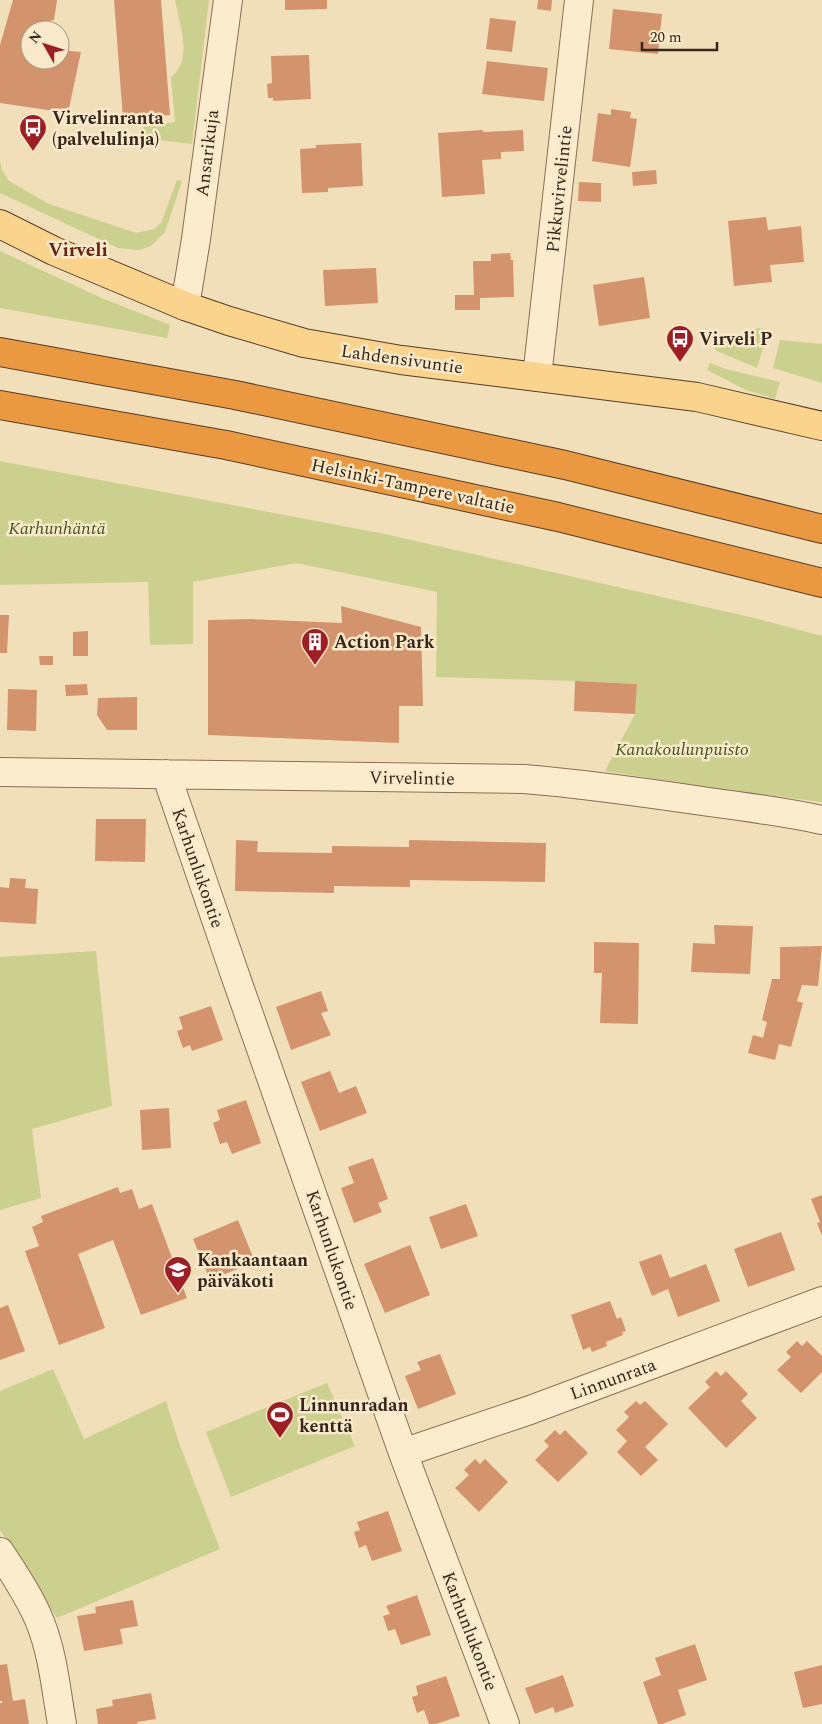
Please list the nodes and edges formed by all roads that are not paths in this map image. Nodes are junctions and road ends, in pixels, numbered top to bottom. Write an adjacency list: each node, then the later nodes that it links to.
1 (228, 0): 4 (street, Ansarikuja)
2 (579, 0): 6 (street, Pikkuvirvelintie)
3 (0, 224): 4 (main road, Lahdensivuntie)
4 (185, 306): 6 (main road, Lahdensivuntie)
5 (0, 352): 9 (highway)
6 (537, 377): 8 (main road, Lahdensivuntie)
7 (0, 405): 10 (highway, Helsinki-Tampere valtatie)
8 (822, 426)
9 (822, 529)
10 (822, 583)
11 (0, 772): 12 (street, Virvelintie)
12 (166, 774): 13 (street, Virvelintie); 15 (street, Karhunlukontie)
13 (822, 820)
14 (822, 1301): 15 (street, Linnunrata)
15 (403, 1453): 18 (street, Karhunlukontie)
16 (0, 1552): 17 (street)
17 (62, 1724)
18 (505, 1724)

